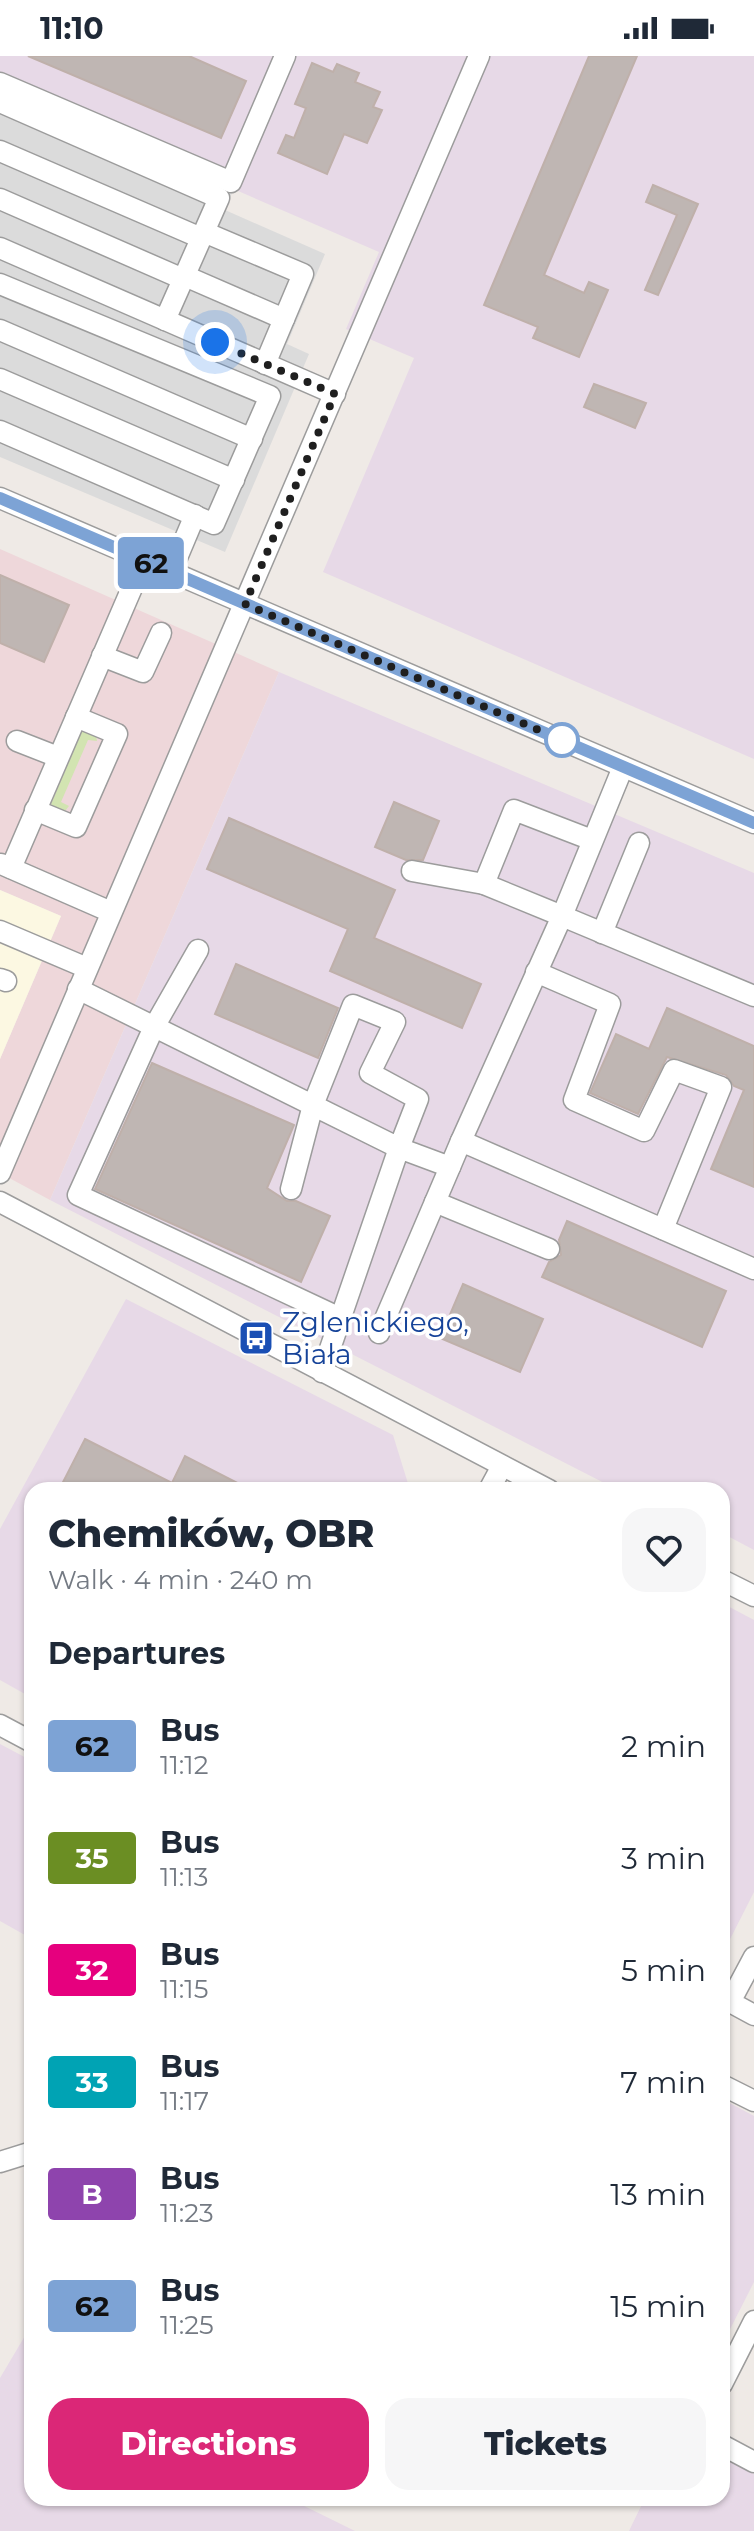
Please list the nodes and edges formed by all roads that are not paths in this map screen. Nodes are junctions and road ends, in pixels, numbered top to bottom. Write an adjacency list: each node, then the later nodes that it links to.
1 (285, 56): 3 (street)
2 (479, 56): 16 (street)
3 (0, 83)
4 (0, 102): 7 (street)
5 (0, 151): 7 (street)
6 (0, 199): 9 (street)
7 (203, 235): 9 (street); 11 (street)
8 (7, 251): 10 (street); 12 (street)
9 (184, 278): 11 (street); 12 (street)
10 (1, 283): 17 (street)
11 (284, 319): 14 (street)
12 (165, 320): 14 (street)
13 (0, 330): 19 (street)
14 (273, 367): 16 (street); 17 (street)
15 (0, 379): 20 (street)
16 (335, 394): 25 (street)
17 (270, 396): 19 (street)
18 (0, 431): 22 (street)
19 (252, 439): 20 (street)
20 (234, 480): 22 (street)
21 (0, 498): 23 (street)
22 (195, 515): 24 (street)
23 (144, 560): 24 (street); 27 (street)
24 (171, 572): 25 (street)
25 (245, 604): 31 (street); 39 (street)
26 (161, 633): 27 (street)
27 (102, 656): 28 (street)
28 (76, 717): 30 (street); 32 (street)
29 (17, 741): 30 (street)
30 (58, 757): 32 (street)
31 (623, 767): 33 (street); 34 (street)
32 (35, 810): 36 (street)
33 (754, 823)
34 (592, 840): 38 (street); 40 (street)
35 (639, 843): 42 (street)
36 (5, 866): 39 (street)
37 (412, 871): 38 (street)
38 (484, 884): 40 (street)
39 (111, 912): 44 (street)
40 (562, 916): 42 (street); 45 (street)
41 (0, 931): 44 (street)
42 (602, 933): 47 (street)
43 (198, 950): 48 (street)
44 (87, 968): 46 (street)
45 (536, 972): 50 (street); 57 (street)
46 (78, 989): 48 (street); 53 (street)
47 (754, 996)
48 (154, 1027): 49 (street); 60 (street)
49 (313, 1105): 51 (street); 51 (street); 54 (street)
50 (461, 1141): 52 (street); 57 (street)
51 (399, 1148): 52 (street); 60 (street)
52 (450, 1167): 56 (street)
53 (0, 1173)
54 (291, 1189)
55 (0, 1202): 62 (street)
56 (435, 1202): 58 (street); 61 (street)
57 (663, 1229): 59 (street)
58 (549, 1249)
59 (754, 1269)
60 (340, 1318): 62 (street)
61 (379, 1333)
62 (322, 1372): 63 (street)
63 (502, 1466): 64 (street); 65 (street)
64 (493, 1482)
65 (533, 1482)
66 (730, 1584): 67 (street)
67 (754, 1596)
68 (0, 1725): 69 (street)
69 (24, 1738)
70 (754, 1957): 71 (street)
71 (754, 2015)
72 (730, 2089): 73 (street)
73 (754, 2101)
74 (24, 2154): 75 (street)
75 (0, 2162)
76 (754, 2321): 77 (street)
77 (730, 2368)
78 (730, 2449): 79 (street)
79 (754, 2462)

